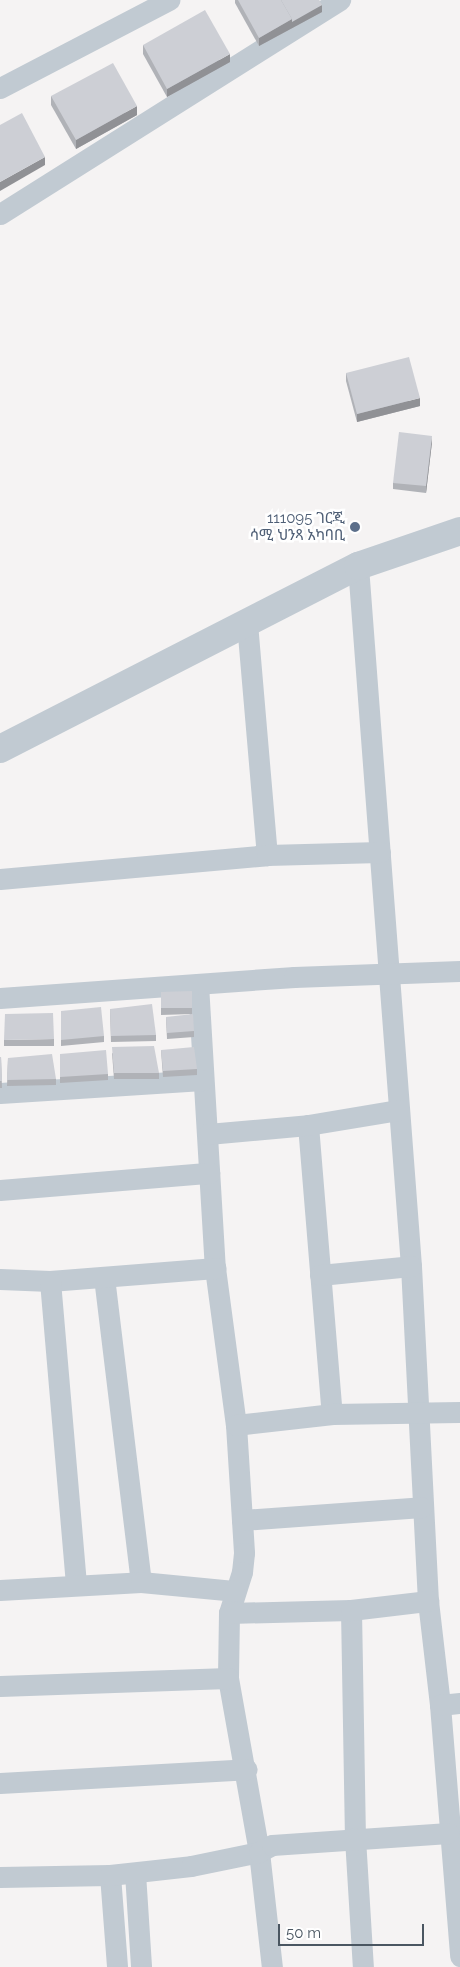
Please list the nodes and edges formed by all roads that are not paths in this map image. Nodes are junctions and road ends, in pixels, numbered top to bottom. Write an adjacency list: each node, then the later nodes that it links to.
1 (169, 0): 3 (street)
2 (340, 0): 4 (street)
3 (0, 88)
4 (0, 214)
5 (460, 531): 6 (street)
6 (358, 566): 7 (street); 9 (street)
7 (247, 623): 8 (street); 10 (street)
8 (0, 749)
9 (380, 852): 10 (street); 13 (street)
10 (267, 855): 11 (street)
11 (0, 879)
12 (460, 971): 13 (street)
13 (388, 972): 14 (street); 18 (street)
14 (198, 984): 15 (street); 16 (street)
15 (0, 998)
16 (203, 1080): 17 (street); 20 (street)
17 (0, 1093)
18 (399, 1110): 19 (street); 23 (street)
19 (308, 1125): 20 (street); 25 (street)
20 (208, 1134): 21 (street)
21 (209, 1173): 22 (street); 24 (street)
22 (0, 1190)
23 (411, 1266): 25 (street); 31 (street)
24 (215, 1268): 26 (street); 32 (street)
25 (320, 1275): 30 (street)
26 (104, 1277): 28 (street); 35 (street)
27 (0, 1279): 28 (street)
28 (50, 1281): 36 (street)
29 (460, 1412): 31 (street)
30 (332, 1414): 31 (street); 32 (street)
31 (419, 1415): 33 (street)
32 (236, 1425): 34 (street)
33 (422, 1507): 34 (street); 39 (street)
34 (242, 1520): 38 (street)
35 (141, 1582): 36 (street); 38 (street)
36 (76, 1585): 37 (street)
37 (0, 1590)
38 (234, 1591): 41 (street)
39 (428, 1601): 40 (street); 44 (street)
40 (351, 1610): 41 (street); 48 (street)
41 (229, 1613): 42 (street)
42 (228, 1678): 43 (street); 45 (street)
43 (0, 1686)
44 (450, 1704): 47 (street)
45 (246, 1769): 46 (street); 49 (street)
46 (0, 1783)
47 (449, 1833): 48 (street); 53 (street)
48 (355, 1838): 49 (street); 57 (street)
49 (259, 1852): 50 (street); 56 (street)
50 (134, 1873): 52 (street); 55 (street)
51 (0, 1876): 52 (street)
52 (110, 1876): 54 (street)
53 (460, 1956)
54 (117, 1967)
55 (141, 1967)
56 (272, 1967)
57 (364, 1967)

